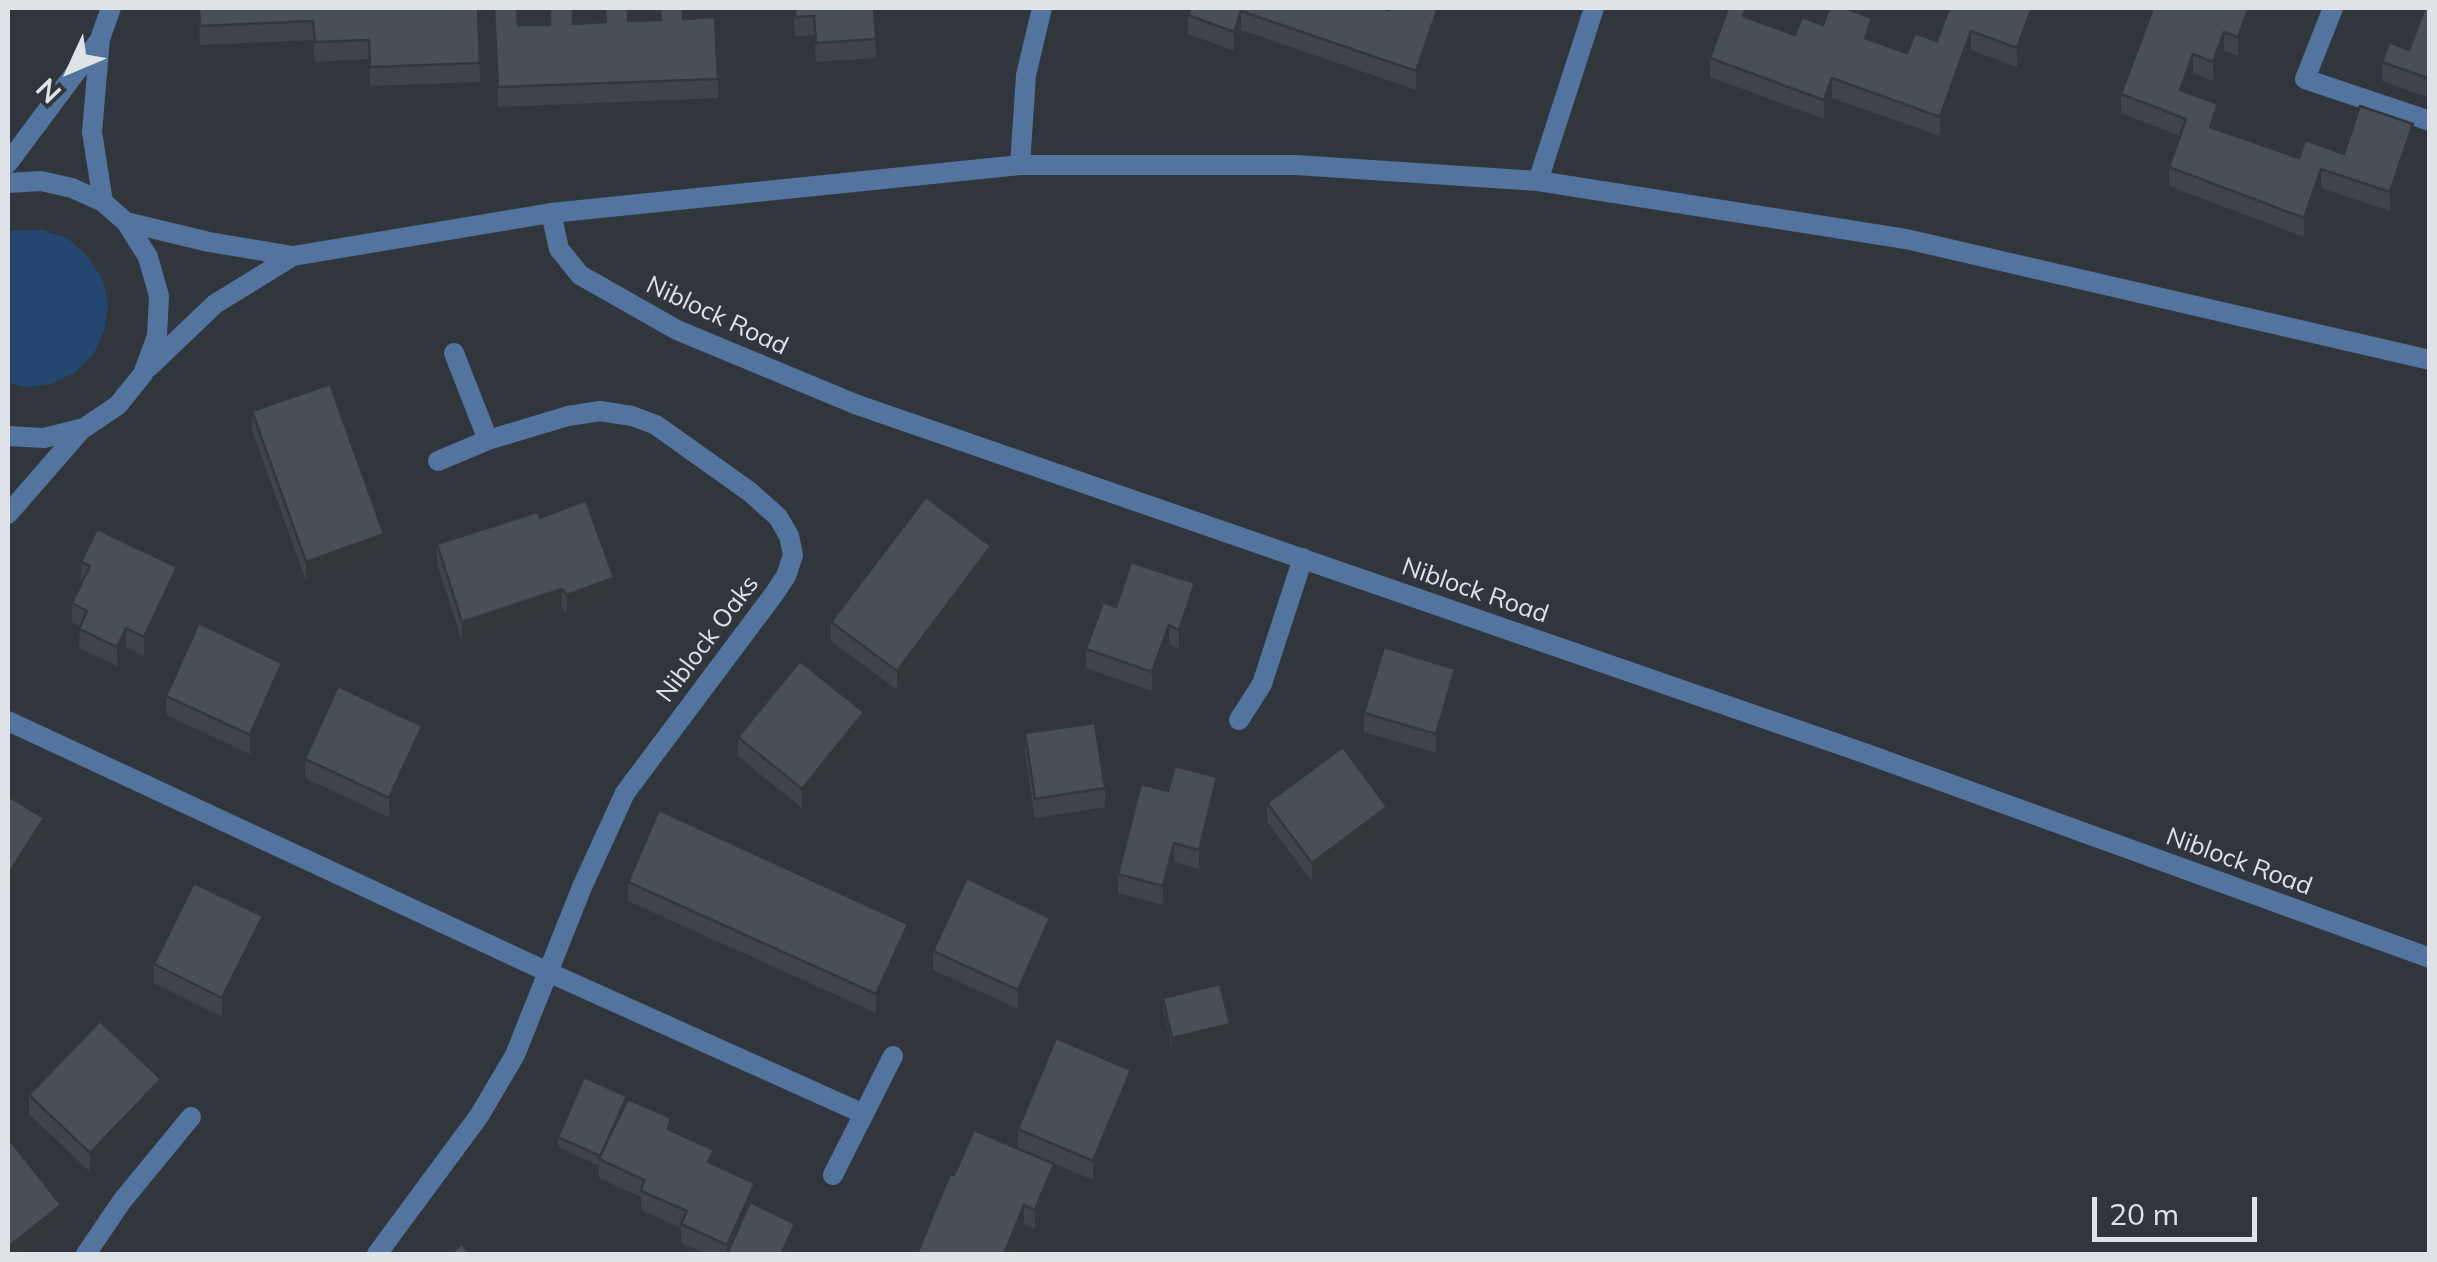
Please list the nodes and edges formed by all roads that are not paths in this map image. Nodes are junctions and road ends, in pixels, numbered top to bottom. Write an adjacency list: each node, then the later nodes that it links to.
1 (111, 8): 5 (street)
2 (1042, 8): 8 (street)
3 (1594, 8): 9 (street)
4 (2332, 8): 6 (street)
5 (100, 39): 7 (street); 11 (street)
6 (2430, 121)
7 (8, 163)
8 (1020, 165): 9 (street); 12 (street)
9 (1538, 181): 16 (street)
10 (8, 182): 11 (street)
11 (102, 202): 13 (street)
12 (551, 213): 14 (street); 23 (street, Niblock Road)
13 (126, 222): 14 (street); 17 (street)
14 (294, 256): 17 (street)
15 (454, 353): 20 (street)
16 (2430, 360)
17 (143, 374): 18 (street)
18 (84, 428): 19 (street); 22 (street)
19 (8, 436)
20 (488, 440): 21 (street, Niblock Oaks); 27 (street, Niblock Oaks)
21 (438, 462)
22 (8, 514)
23 (1303, 558): 24 (street); 26 (street, Niblock Road)
24 (1239, 720)
25 (8, 721): 27 (street)
26 (2430, 958)
27 (550, 972): 29 (street); 33 (street, Niblock Oaks)
28 (893, 1056): 29 (street)
29 (864, 1114): 31 (street)
30 (191, 1117): 32 (street)
31 (834, 1176)
32 (86, 1254)
33 (377, 1254)

